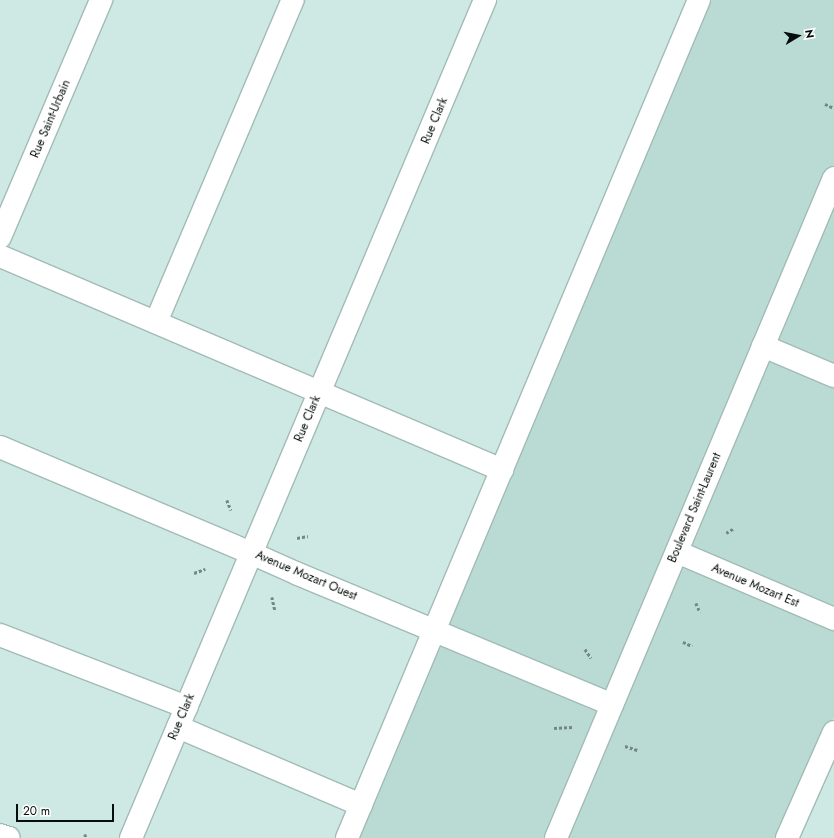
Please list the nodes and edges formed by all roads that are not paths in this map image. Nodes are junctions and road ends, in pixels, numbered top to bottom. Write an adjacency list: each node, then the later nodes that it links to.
1 (101, 0): 6 (main road, Rue Saint-Urbain)
2 (293, 0): 8 (main road)
3 (485, 0): 11 (main road, Rue Clark)
4 (699, 0): 13 (main road)
5 (834, 178): 9 (main road, Boulevard Saint-Laurent)
6 (0, 237)
7 (0, 256): 8 (main road)
8 (156, 322): 11 (main road)
9 (763, 346): 10 (main road); 14 (main road, Boulevard Saint-Laurent)
10 (834, 376)
11 (320, 392): 13 (main road); 15 (main road, Rue Clark)
12 (0, 447): 15 (main road, Avenue Mozart Ouest)
13 (502, 470): 17 (main road)
14 (677, 552): 16 (main road, Avenue Mozart Est); 19 (main road, Boulevard Saint-Laurent)
15 (252, 553): 17 (main road, Avenue Mozart Ouest); 20 (main road, Rue Clark)
16 (834, 619)
17 (435, 630): 19 (main road, Avenue Mozart Ouest); 23 (main road)
18 (0, 635): 20 (main road)
19 (612, 705): 28 (main road, Boulevard Saint-Laurent)
20 (187, 707): 21 (main road, Rue Clark)
21 (178, 728): 23 (main road); 26 (main road, Rue Clark)
22 (834, 732): 29 (main road)
23 (361, 805): 27 (main road)
24 (0, 835): 25 (main road)
25 (9, 838)
26 (131, 838)
27 (347, 838)
28 (556, 838)
29 (787, 838)

